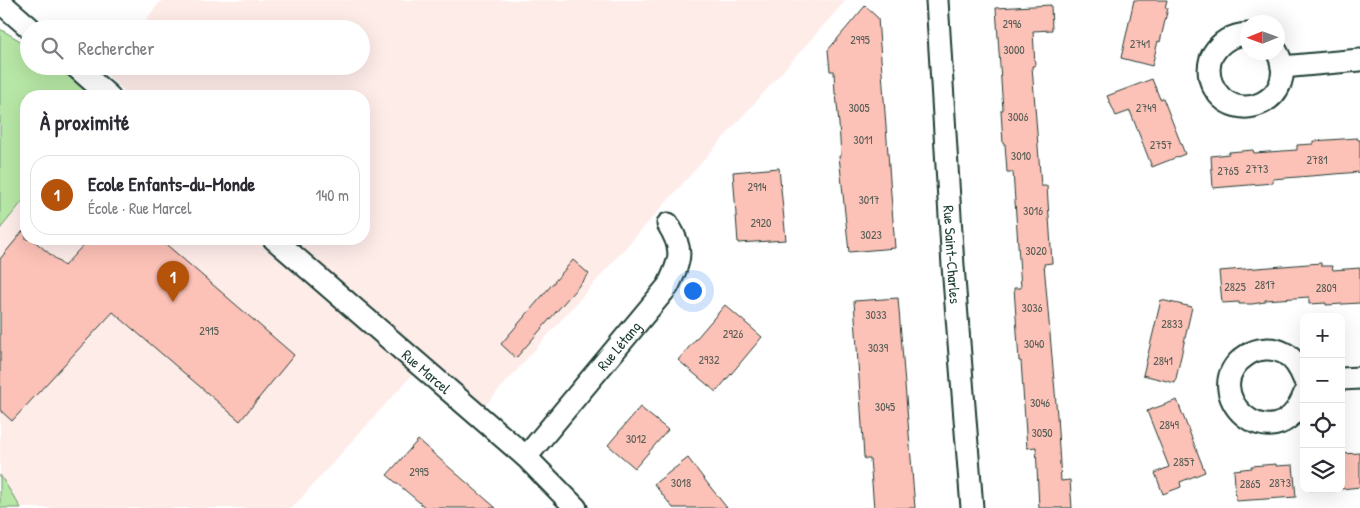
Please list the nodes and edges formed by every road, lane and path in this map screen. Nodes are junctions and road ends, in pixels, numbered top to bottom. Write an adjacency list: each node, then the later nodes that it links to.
1 (937, 0): 18 (street, Rue Saint-Charles)
2 (0, 2): 3 (street)
3 (21, 20)
4 (1240, 34): 5 (street)
5 (1280, 60)
6 (1285, 60): 7 (street)
7 (1360, 60)
8 (85, 75): 9 (street)
9 (102, 90)
10 (668, 224): 16 (street, Rue Létang)
11 (281, 245): 16 (street, Rue Marcel)
12 (1300, 369): 15 (street)
13 (1360, 378): 14 (street)
14 (1345, 379)
15 (1301, 403)
16 (526, 457): 17 (street, Rue Marcel)
17 (576, 508)
18 (972, 508)

